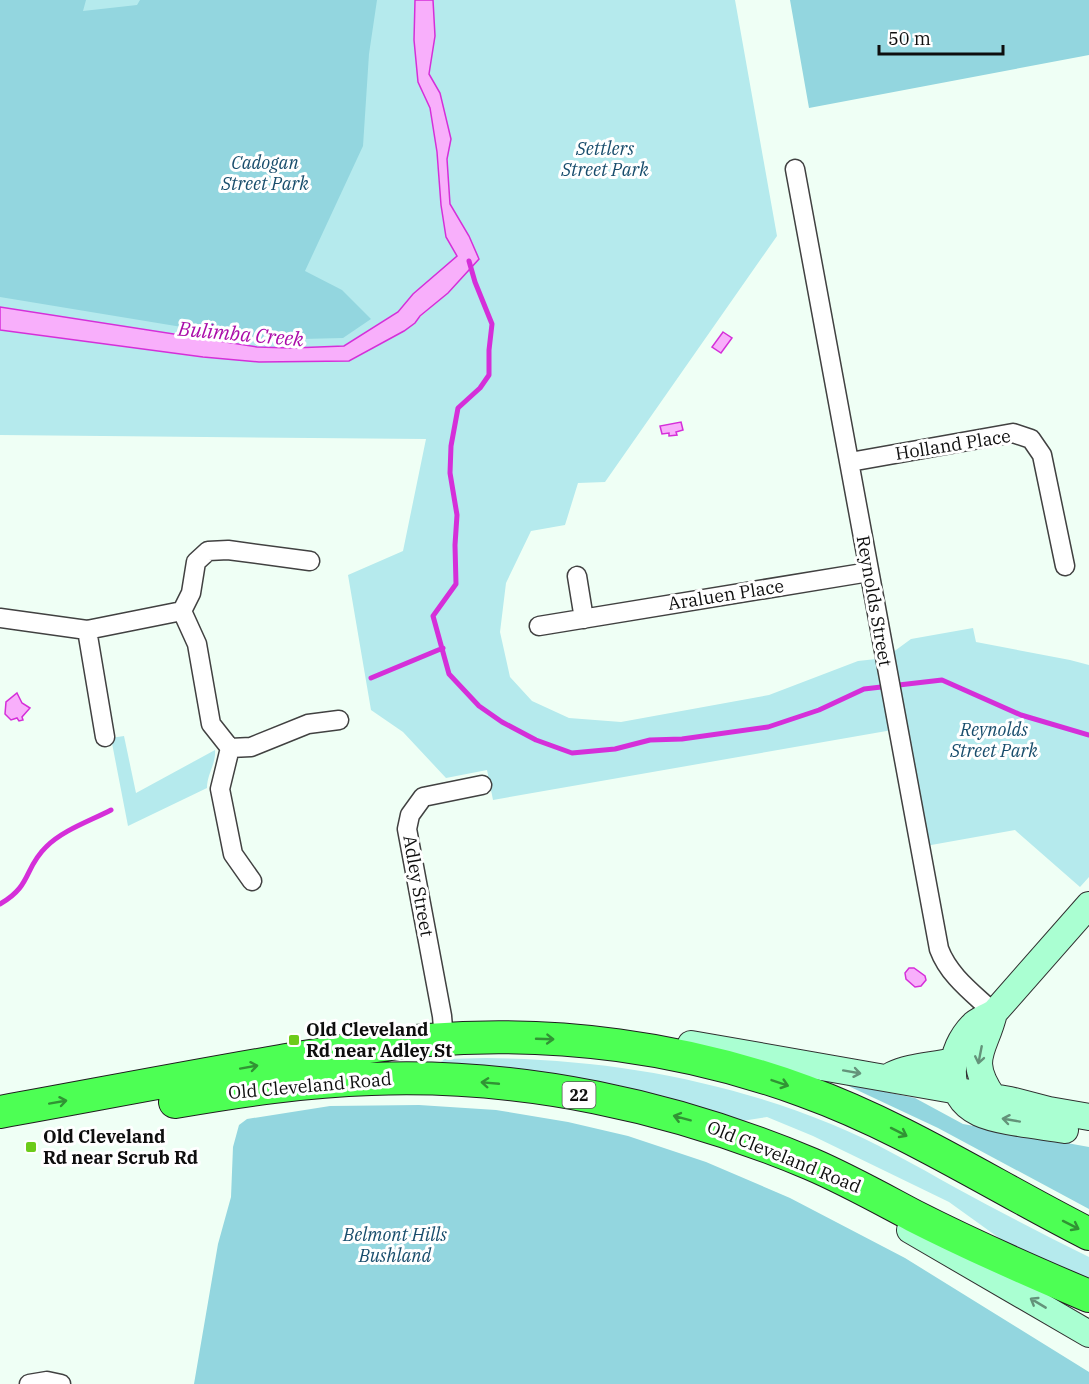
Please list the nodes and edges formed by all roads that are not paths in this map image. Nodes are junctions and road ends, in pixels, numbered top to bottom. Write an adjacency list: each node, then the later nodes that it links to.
1 (795, 169): 2 (street, Reynolds Street)
2 (850, 462): 4 (street, Holland Place); 5 (street, Reynolds Street)
3 (310, 561): 7 (street)
4 (1065, 566)
5 (869, 572): 9 (street, Araluen Place); 18 (street, Reynolds Street)
6 (577, 576): 9 (street)
7 (182, 611): 11 (street); 14 (street)
8 (0, 618): 11 (street)
9 (584, 619): 10 (street, Araluen Place)
10 (539, 626)
11 (87, 630): 13 (street)
12 (339, 720): 14 (street)
13 (105, 737)
14 (230, 748): 16 (street)
15 (482, 785): 19 (street, Adley Street)
16 (252, 881)
17 (1089, 905): 18 (main road)
18 (994, 1013): 21 (main road); 24 (main road, one-way to 24)
19 (444, 1039): 20 (highway, Old Cleveland Road, one-way to 20); 25 (highway, Old Cleveland Road, one-way to 19)
20 (642, 1048): 22 (main road, Old Cleveland Road, one-way to 22); 30 (highway, Old Cleveland Road, one-way to 30)
21 (953, 1060): 22 (main road); 23 (main road)
22 (887, 1078): 23 (main road, Old Cleveland Road)
23 (956, 1091): 24 (main road, Old Cleveland Road); 28 (main road, one-way to 23)
24 (993, 1097): 26 (main road, Old Cleveland Road)
25 (0, 1112)
26 (1089, 1117)
27 (0, 1133): 29 (highway, Old Cleveland Road / 22, one-way to 27)
28 (1089, 1134)
29 (891, 1203): 31 (highway, Old Cleveland Road / 22); 32 (main road, one-way to 29)
30 (1089, 1234)
31 (1089, 1296)
32 (1089, 1334)
33 (29, 1384): 34 (street)
34 (61, 1384)

